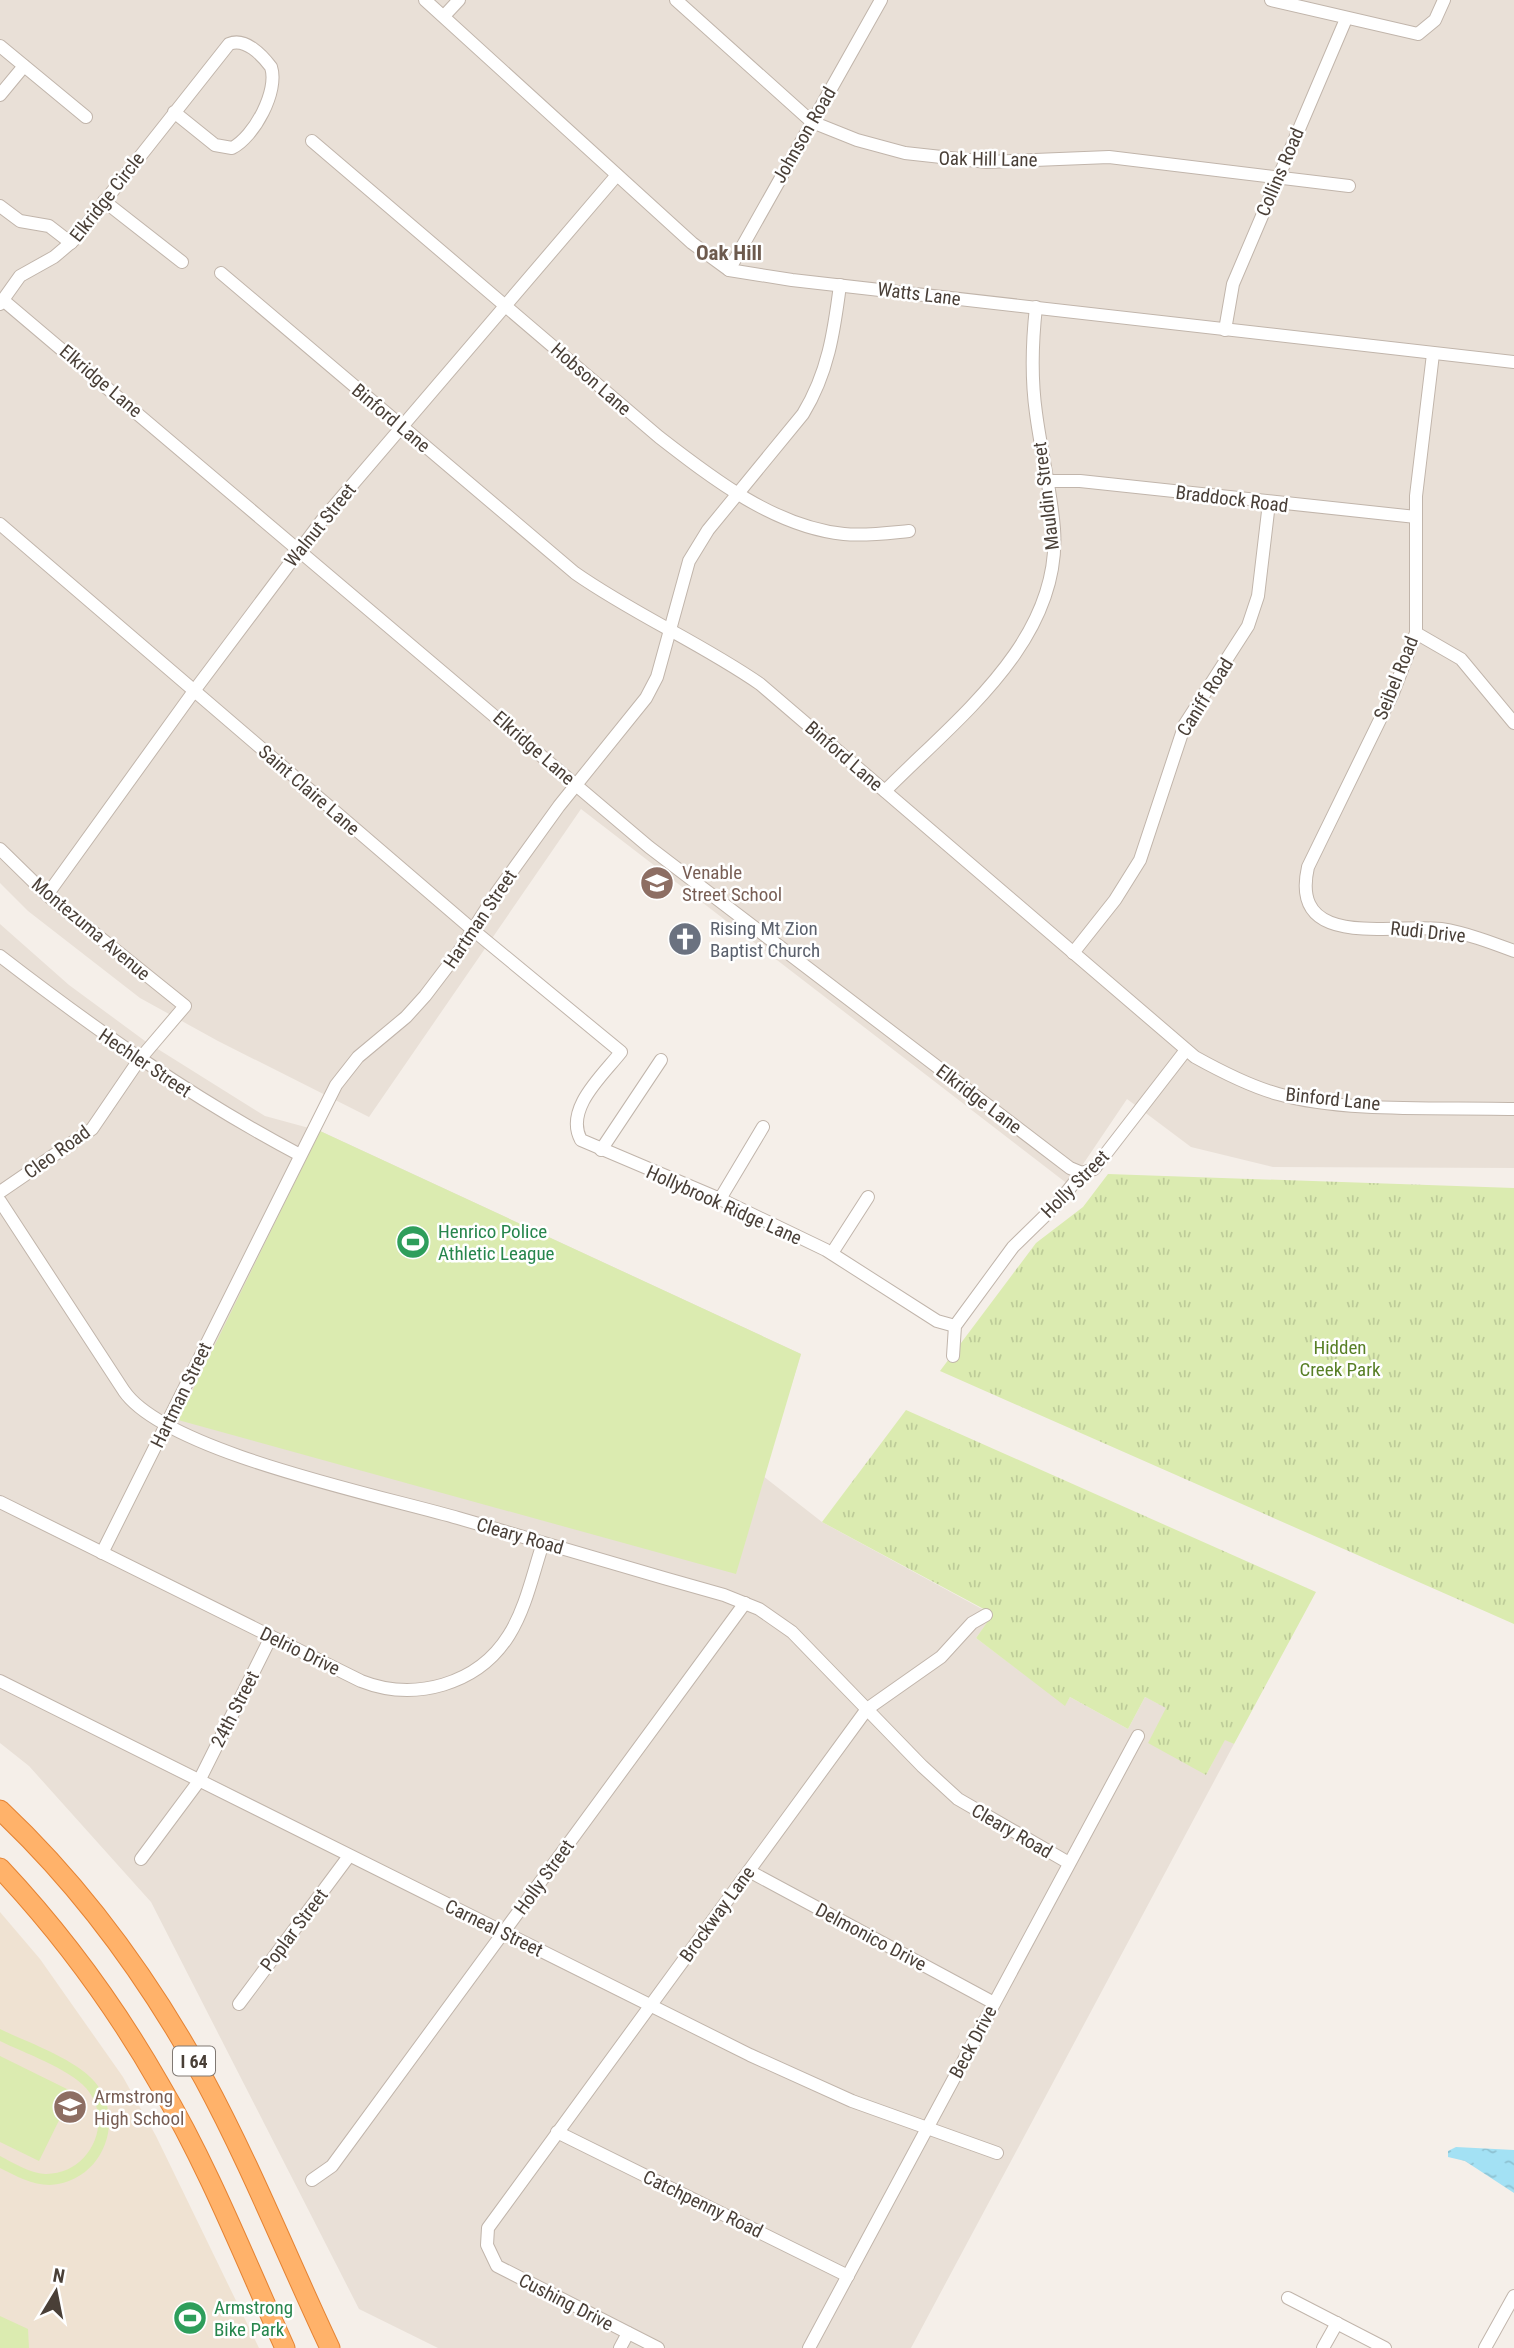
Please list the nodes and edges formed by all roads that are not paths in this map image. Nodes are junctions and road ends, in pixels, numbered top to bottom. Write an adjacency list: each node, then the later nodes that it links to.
1 (425, 0): 7 (street, Watts Lane)
2 (459, 0): 7 (street)
3 (676, 0): 14 (street, Oak Hill Lane)
4 (881, 0): 14 (street, Johnson Road)
5 (1271, 0): 8 (street)
6 (1444, 0): 8 (street)
7 (444, 16): 16 (street, Watts Lane)
8 (1346, 19): 17 (street, Collins Road)
9 (0, 46): 10 (street)
10 (24, 66): 11 (street); 13 (street)
11 (0, 95)
12 (174, 112): 12 (street, Elkridge Circle); 19 (street, Elkridge Circle)
13 (86, 117)
14 (812, 122): 17 (street, Oak Hill Lane); 23 (street, Johnson Road)
15 (312, 141): 27 (street, Hobson Lane)
16 (617, 175): 23 (street, Watts Lane); 27 (street, Walnut Street)
17 (1278, 176): 18 (street, Oak Hill Lane); 29 (street, Collins Road)
18 (1349, 186)
19 (104, 201): 21 (street, Elkridge Circle); 22 (street)
20 (0, 206): 21 (street)
21 (71, 243): 26 (street, Elkridge Circle)
22 (182, 262)
23 (729, 270): 25 (street, Watts Lane)
24 (221, 273): 32 (street, Binford Lane)
25 (839, 285): 28 (street, Watts Lane); 34 (street, Hartman Street)
26 (2, 302): 39 (street, Elkridge Lane)
27 (505, 306): 32 (street, Walnut Street); 34 (street, Hobson Lane)
28 (1036, 307): 29 (street, Watts Lane); 33 (street, Mauldin Street)
29 (1225, 330): 30 (street, Watts Lane)
30 (1433, 354): 31 (street, Watts Lane); 36 (street, Seibel Road)
31 (1514, 362)
32 (402, 427): 39 (street, Walnut Street); 40 (street, Binford Lane)
33 (1047, 481): 35 (street, Braddock Road); 45 (street, Mauldin Street)
34 (738, 493): 38 (street, Hobson Lane); 40 (street, Hartman Street)
35 (1269, 503): 36 (street, Braddock Road); 51 (street, Caniff Road)
36 (1416, 517): 41 (street, Seibel Road)
37 (0, 524): 42 (street, Saint Claire Lane)
38 (909, 531)
39 (300, 549): 42 (street, Walnut Street); 44 (street, Elkridge Lane)
40 (669, 630): 44 (street, Hartman Street); 45 (street, Binford Lane)
41 (1416, 633): 43 (street); 48 (street, Seibel Road)
42 (194, 691): 47 (street, Walnut Street); 49 (street, Saint Claire Lane)
43 (1514, 723)
44 (576, 784): 49 (street, Hartman Street); 62 (street, Elkridge Lane)
45 (885, 791): 51 (street, Binford Lane)
46 (0, 849): 47 (street, Montezuma Avenue)
47 (47, 895): 53 (street, Montezuma Avenue)
48 (1339, 927): 50 (street, Rudi Drive)
49 (473, 930): 55 (street, Saint Claire Lane); 61 (street, Hartman Street)
50 (1514, 951)
51 (1073, 953): 54 (street, Binford Lane)
52 (0, 956): 56 (street, Hechler Street)
53 (186, 1006): 56 (street, Cleo Road)
54 (1186, 1050): 58 (street, Binford Lane); 62 (street, Holly Street)
55 (621, 1052): 60 (street, Hollybrook Ridge Lane)
56 (139, 1060): 61 (street, Hechler Street); 63 (street, Cleo Road)
57 (661, 1060): 60 (street)
58 (1514, 1109)
59 (763, 1127): 65 (street)
60 (601, 1150): 65 (street, Hollybrook Ridge Lane)
61 (300, 1155): 70 (street, Hartman Street)
62 (1082, 1173): 68 (street, Holly Street)
63 (0, 1192)
64 (868, 1197): 67 (street)
65 (719, 1199): 67 (street, Hollybrook Ridge Lane)
66 (0, 1201): 70 (street, Cleary Road)
67 (832, 1253): 68 (street, Hollybrook Ridge Lane)
68 (955, 1326): 69 (street)
69 (953, 1356)
70 (166, 1425): 72 (street, Cleary Road); 73 (street, Hartman Street)
71 (0, 1502): 73 (street, Delrio Drive)
72 (543, 1543): 74 (street, Cleary Road); 76 (street, Delrio Drive)
73 (103, 1553): 76 (street, Delrio Drive)
74 (744, 1603): 78 (street, Cleary Road); 87 (street, Holly Street)
75 (986, 1615): 78 (street, Brockway Lane)
76 (271, 1637): 80 (street, 24th Street)
77 (0, 1681): 80 (street, Carneal Street)
78 (867, 1709): 84 (street, Cleary Road); 86 (street, Brockway Lane)
79 (1138, 1736): 84 (street, Beck Drive)
80 (199, 1781): 82 (street, Carneal Street); 83 (street, 24th Street)
81 (0, 1810): 102 (highway, I 64)
82 (349, 1856): 87 (street, Carneal Street); 89 (street, Poplar Street)
83 (141, 1859)
84 (1069, 1863): 88 (street, Beck Drive)
85 (0, 1868): 101 (highway, I 64)
86 (748, 1871): 88 (street, Delmonico Drive); 90 (street, Brockway Lane)
87 (503, 1933): 90 (street, Carneal Street); 94 (street, Holly Street)
88 (994, 2003): 91 (street, Beck Drive)
89 (239, 2004)
90 (650, 2006): 91 (street, Carneal Street); 92 (street, Brockway Lane)
91 (927, 2129): 93 (street, Carneal Street); 96 (street, Beck Drive)
92 (557, 2132): 95 (street, Brockway Lane); 96 (street, Catchpenny Road)
93 (997, 2153)
94 (312, 2180)
95 (486, 2245): 100 (street, Cushing Drive)
96 (848, 2276): 105 (street, Beck Drive)
97 (1514, 2296): 108 (street)
98 (1288, 2298): 99 (street)
99 (1338, 2323): 106 (street); 107 (street)
100 (628, 2333): 103 (street); 104 (street, Cushing Drive)
101 (285, 2348)
102 (330, 2348)
103 (620, 2348)
104 (658, 2348)
105 (809, 2348)
106 (1323, 2348)
107 (1385, 2348)
108 (1485, 2348)

